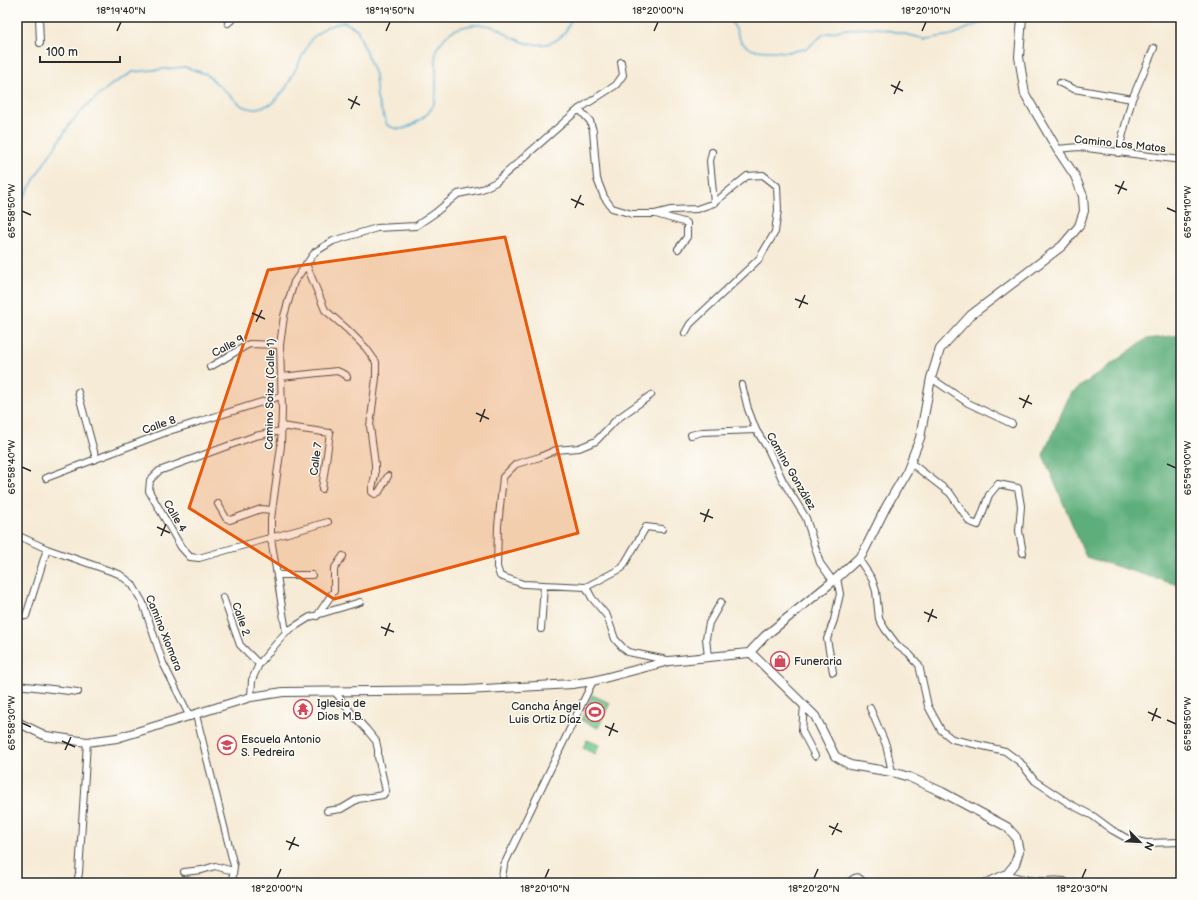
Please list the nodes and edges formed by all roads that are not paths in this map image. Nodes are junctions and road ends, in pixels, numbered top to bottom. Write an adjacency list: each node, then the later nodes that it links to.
1 (39, 17): 5 (street)
2 (235, 17): 4 (street)
3 (1022, 17): 11 (street)
4 (228, 23)
5 (40, 43)
6 (1154, 48): 9 (street)
7 (621, 62): 10 (street, Camino Soiza (Calle 1))
8 (1060, 82): 9 (street)
9 (1132, 100): 13 (street)
10 (578, 109): 16 (street); 18 (street, Camino Soiza (Calle 1))
11 (1057, 149): 13 (street, Camino Los Matos); 24 (street)
12 (712, 152): 15 (street)
13 (1118, 153): 14 (street, Camino Los Matos)
14 (1181, 160)
15 (714, 203): 16 (street); 19 (street)
16 (655, 214): 17 (street)
17 (678, 249)
18 (306, 264): 20 (street, Camino Soiza (Calle 1)); 35 (street)
19 (685, 333)
20 (280, 345): 21 (street, Calle 9); 22 (street, Camino Soiza (Calle 1))
21 (210, 367)
22 (281, 377): 23 (street); 28 (street, Camino Soiza (Calle 1))
23 (347, 378)
24 (931, 378): 29 (street); 34 (street)
25 (742, 385): 31 (street)
26 (78, 392): 33 (street)
27 (651, 394): 51 (street)
28 (281, 396): 30 (street, Camino Soiza (Calle 1)); 33 (street, Calle 8)
29 (1012, 424)
30 (281, 429): 37 (street, Calle 7); 39 (street, Camino Soiza (Calle 1)); 43 (street, Calle 4)
31 (756, 430): 32 (street, Camino González); 50 (street, Camino González)
32 (691, 435)
33 (96, 459): 36 (street, Calle 8)
34 (910, 463): 45 (street); 47 (street)
35 (388, 476)
36 (46, 478)
37 (322, 489)
38 (218, 504): 39 (street)
39 (272, 510): 43 (street, Camino Soiza (Calle 1))
40 (328, 522): 43 (street, Calle 4)
41 (662, 529): 52 (street)
42 (17, 535): 44 (street, Camino Xiomara)
43 (271, 538): 48 (street, Camino Soiza (Calle 1))
44 (47, 549): 56 (street); 72 (street, Camino Xiomara)
45 (1023, 554)
46 (343, 556): 57 (street)
47 (858, 558): 50 (street); 78 (street)
48 (277, 575): 49 (street); 59 (street, Camino Soiza (Calle 1))
49 (312, 575)
50 (835, 580): 60 (street); 64 (street)
51 (544, 585): 52 (street); 58 (street)
52 (586, 587): 62 (street)
53 (224, 597): 63 (street, Calle 2)
54 (360, 602): 57 (street)
55 (721, 602): 61 (street)
56 (26, 616)
57 (317, 616): 59 (street)
58 (541, 629)
59 (286, 632): 63 (street)
60 (750, 652): 61 (street); 70 (street)
61 (708, 657): 62 (street)
62 (669, 660): 65 (street)
63 (259, 664): 69 (street)
64 (833, 672)
65 (593, 681): 68 (street); 85 (street)
66 (17, 684): 67 (street)
67 (78, 692)
68 (335, 692): 69 (street); 77 (street)
69 (251, 697): 72 (street)
70 (804, 705): 75 (street); 76 (street)
71 (870, 708): 76 (street)
72 (193, 716): 74 (street); 79 (street, Camino Xiomara)
73 (17, 722): 74 (street)
74 (87, 742): 83 (street)
75 (815, 756)
76 (892, 772): 81 (street)
77 (327, 811)
78 (1181, 842)
79 (233, 871): 80 (street); 84 (street, Camino Xiomara)
80 (184, 872)
81 (1007, 874): 82 (street); 88 (street)
82 (1064, 881)
83 (77, 883)
84 (232, 883)
85 (501, 883)
86 (848, 883): 87 (street)
87 (864, 883)
88 (987, 883)

